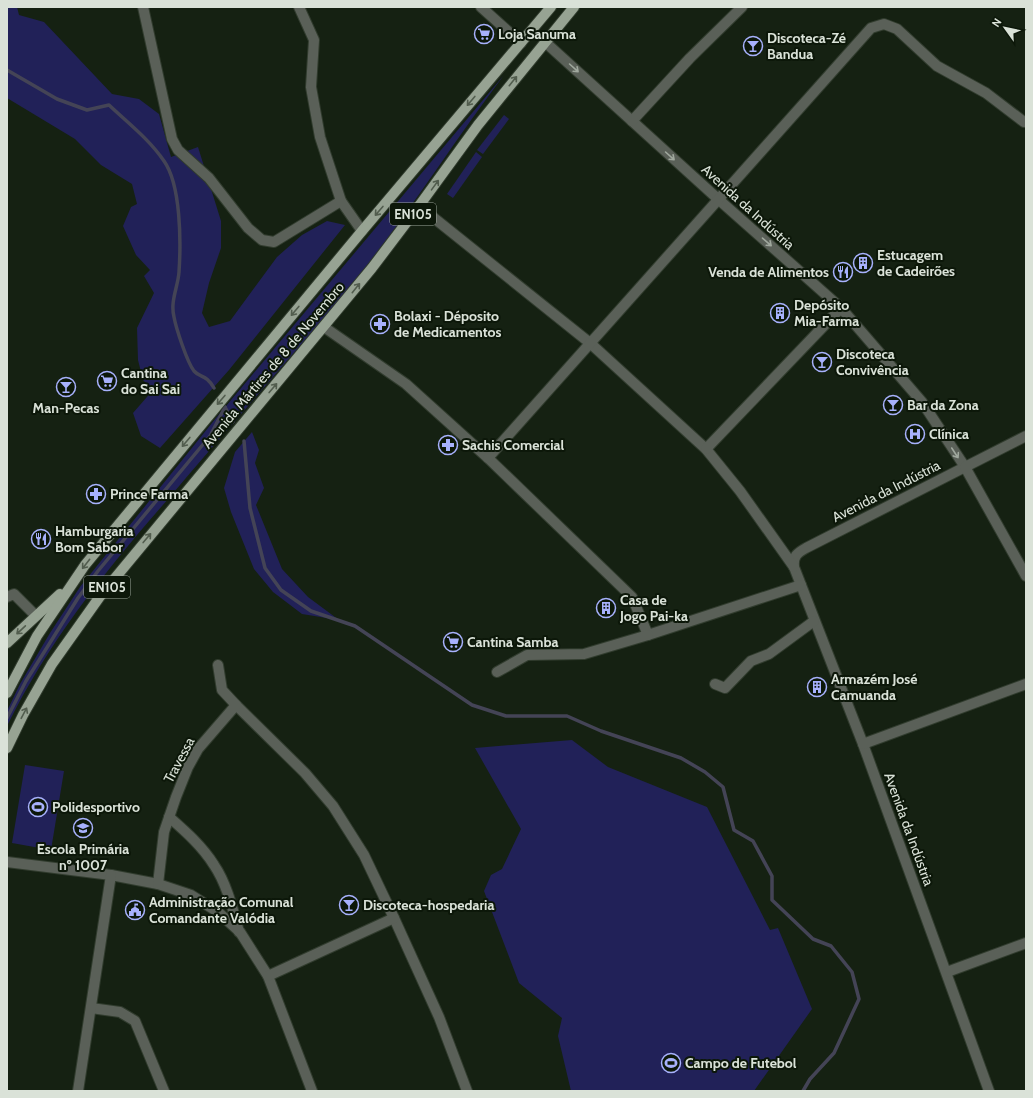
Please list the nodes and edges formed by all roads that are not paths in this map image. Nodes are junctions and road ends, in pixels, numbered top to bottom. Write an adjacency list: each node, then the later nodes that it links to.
1 (143, 7): 12 (street)
2 (299, 7): 12 (street)
3 (481, 7): 8 (street)
4 (551, 7): 8 (main road, Avenida Mártires de 8 de Novembro / EN105)
5 (574, 7): 7 (main road, Avenida Mártires de 8 de Novembro / EN105)
6 (742, 7): 9 (street)
7 (545, 42): 9 (street, Avenida da Indústria, one-way to 9); 13 (main road, Avenida Mártires de 8 de Novembro / EN105, one-way to 7)
8 (521, 43): 14 (main road, Avenida Mártires de 8 de Novembro / EN105, one-way to 14)
9 (632, 121): 11 (street, Avenida da Indústria, one-way to 11)
10 (1024, 122): 11 (street)
11 (718, 199): 15 (street, Avenida da Indústria, one-way to 15); 17 (street)
12 (341, 201): 14 (street)
13 (420, 206): 16 (main road, Avenida Mártires de 8 de Novembro / EN105, one-way to 13); 17 (street)
14 (362, 231): 24 (main road, Avenida Mártires de 8 de Novembro / EN105, one-way to 24)
15 (841, 308): 19 (street); 21 (street, Avenida da Indústria, one-way to 21)
16 (324, 327): 20 (street); 38 (main road, Avenida Mártires de 8 de Novembro / EN105, one-way to 16)
17 (590, 342): 19 (street); 20 (street)
18 (1026, 436): 21 (street)
19 (706, 449): 22 (street)
20 (488, 458): 29 (street)
21 (965, 467): 22 (street, Avenida da Indústria); 23 (street)
22 (794, 567): 25 (street, Avenida da Indústria)
23 (1026, 576)
24 (71, 584): 27 (main road); 35 (main road, Avenida Mártires de 8 de Novembro / EN105)
25 (801, 585): 28 (street, Avenida da Indústria); 29 (street)
26 (7, 597): 27 (street)
27 (36, 616): 30 (main road, one-way to 30)
28 (814, 621): 33 (street); 37 (street, Avenida da Indústria)
29 (648, 635): 32 (street)
30 (7, 643)
31 (218, 665): 36 (street)
32 (497, 672)
33 (716, 684)
34 (1026, 684): 37 (street)
35 (7, 693)
36 (236, 705): 39 (street, Travessa); 43 (street)
37 (863, 744): 46 (street, Avenida da Indústria)
38 (7, 748)
39 (169, 817): 42 (street, Travessa); 44 (street)
40 (7, 862): 41 (street)
41 (111, 875): 42 (street); 48 (street)
42 (158, 884): 44 (street)
43 (394, 918): 47 (street); 52 (street)
44 (240, 932): 47 (street)
45 (1026, 943): 46 (street)
46 (947, 972): 53 (street, Avenida da Indústria)
47 (268, 976): 51 (street)
48 (91, 1008): 49 (street); 50 (street)
49 (78, 1091)
50 (164, 1091)
51 (312, 1091)
52 (467, 1091)
53 (990, 1091)

